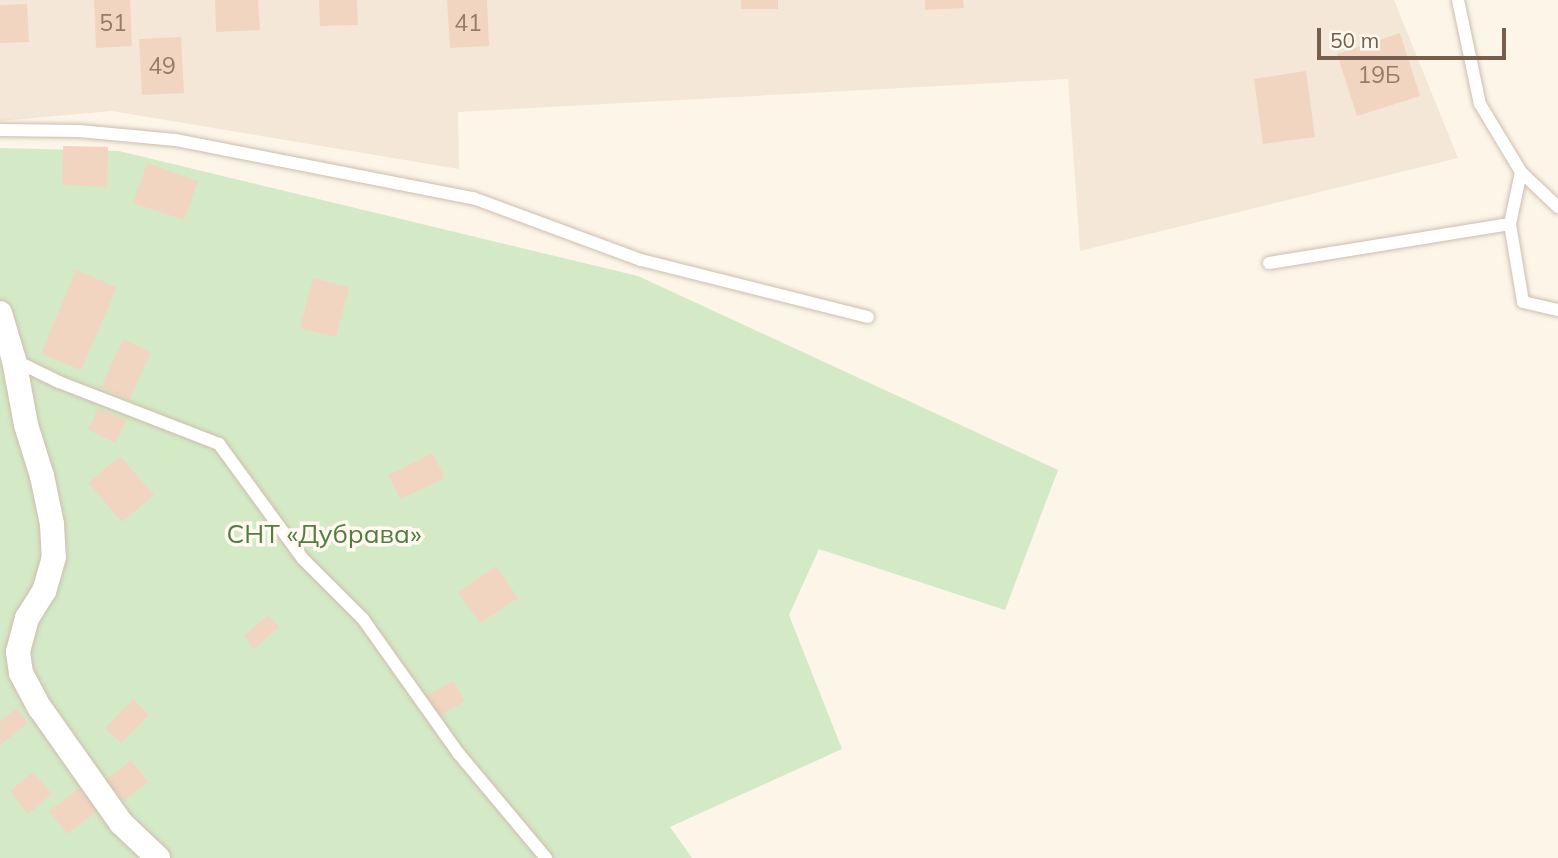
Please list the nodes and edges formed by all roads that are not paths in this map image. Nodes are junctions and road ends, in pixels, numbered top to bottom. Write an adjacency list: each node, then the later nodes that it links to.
1 (1458, 0): 3 (lane)
2 (0, 130): 9 (lane)
3 (1521, 172): 4 (lane); 5 (lane)
4 (1558, 207)
5 (1510, 223): 6 (lane); 7 (lane)
6 (1269, 262)
7 (1558, 310)
8 (0, 313): 10 (street)
9 (868, 317)
10 (14, 360): 11 (street); 12 (lane)
11 (158, 858)
12 (545, 858)

